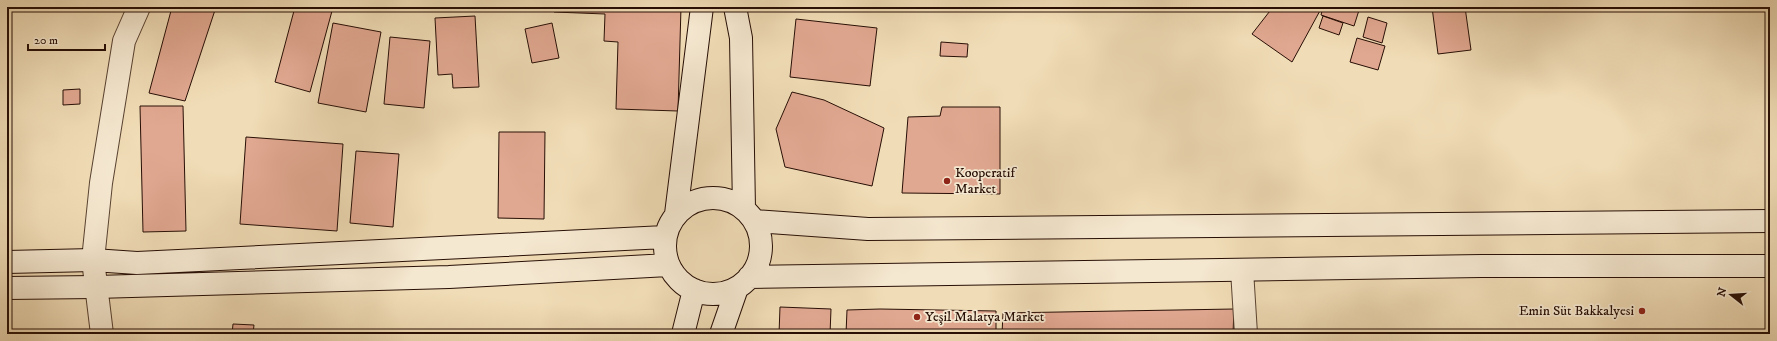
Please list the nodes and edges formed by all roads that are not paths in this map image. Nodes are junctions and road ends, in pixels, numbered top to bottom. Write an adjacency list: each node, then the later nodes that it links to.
1 (139, 7): 8 (main road)
2 (702, 7): 4 (main road)
3 (735, 7): 5 (main road)
4 (676, 214): 5 (main road); 7 (main road)
5 (749, 215): 6 (main road); 13 (main road)
6 (1770, 221)
7 (665, 237): 8 (main road); 10 (main road)
8 (93, 260): 9 (main road); 14 (main road)
9 (7, 262)
10 (668, 265): 14 (main road); 16 (main road)
11 (1770, 266): 12 (main road)
12 (1242, 270): 13 (main road); 20 (main road)
13 (743, 283): 16 (main road); 19 (main road)
14 (96, 287): 15 (main road); 17 (main road)
15 (7, 288)
16 (694, 290): 18 (main road)
17 (102, 334)
18 (683, 334)
19 (721, 334)
20 (1246, 334)

